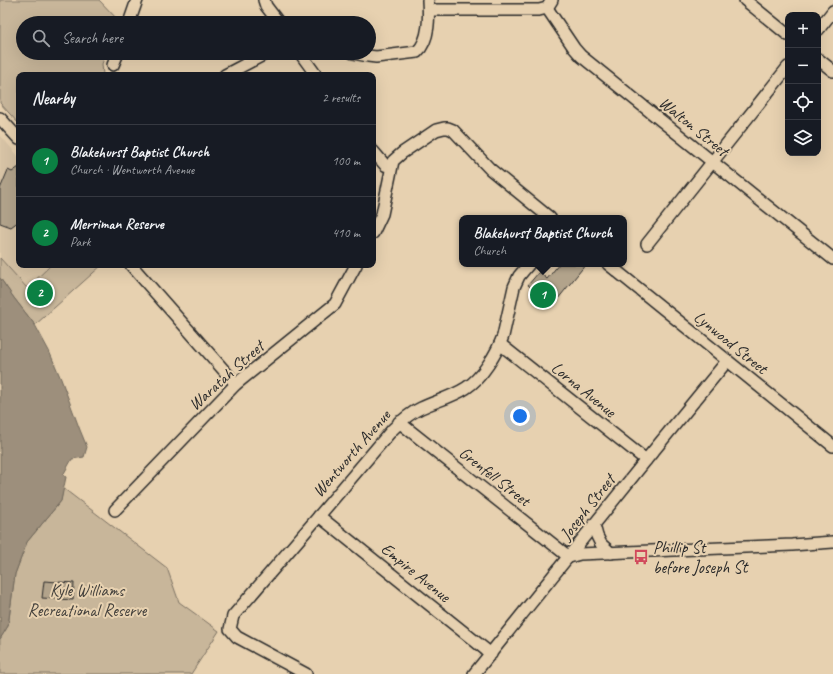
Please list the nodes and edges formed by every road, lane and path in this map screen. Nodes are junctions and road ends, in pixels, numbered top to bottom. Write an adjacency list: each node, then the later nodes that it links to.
1 (137, 0): 7 (street)
2 (264, 0): 8 (street)
3 (745, 0): 10 (street)
4 (550, 4): 5 (street); 24 (street, Walton Street)
5 (428, 5): 11 (street)
6 (833, 11): 9 (street)
7 (131, 16)
8 (274, 16)
9 (821, 26)
10 (785, 33)
11 (376, 57)
12 (115, 60): 16 (street)
13 (254, 60): 19 (street)
14 (305, 60): 20 (street)
15 (821, 61): 18 (street)
16 (113, 65)
17 (785, 71): 24 (street)
18 (833, 71)
19 (231, 72)
20 (314, 72)
21 (0, 118): 22 (street)
22 (16, 136)
23 (376, 154): 25 (street)
24 (713, 162): 28 (street); 29 (street, Walton Street)
25 (391, 167): 26 (street); 27 (street)
26 (546, 215)
27 (376, 227)
28 (647, 244)
29 (833, 259)
30 (526, 267): 34 (street, Wentworth Avenue)
31 (612, 267): 35 (street, Lynwood Street)
32 (134, 268): 36 (street)
33 (354, 268): 36 (street, Waratah Street)
34 (500, 344): 37 (street, Wentworth Avenue); 39 (street, Lorna Avenue)
35 (727, 361): 38 (street, Lynwood Street); 39 (street, Joseph Street)
36 (236, 384): 40 (street, Waratah Street)
37 (399, 422): 41 (street, Wentworth Avenue); 45 (street, Grenfell Street)
38 (833, 446)
39 (646, 460): 42 (street, Joseph Street)
40 (115, 510)
41 (319, 516): 46 (street, Empire Avenue); 47 (street, Wentworth Avenue)
42 (594, 525): 44 (street); 45 (street, Joseph Street)
43 (833, 542): 44 (street)
44 (612, 553): 45 (street)
45 (569, 557): 46 (street, Joseph Street)
46 (491, 654): 48 (street, Joseph Street)
47 (306, 674)
48 (474, 674)

